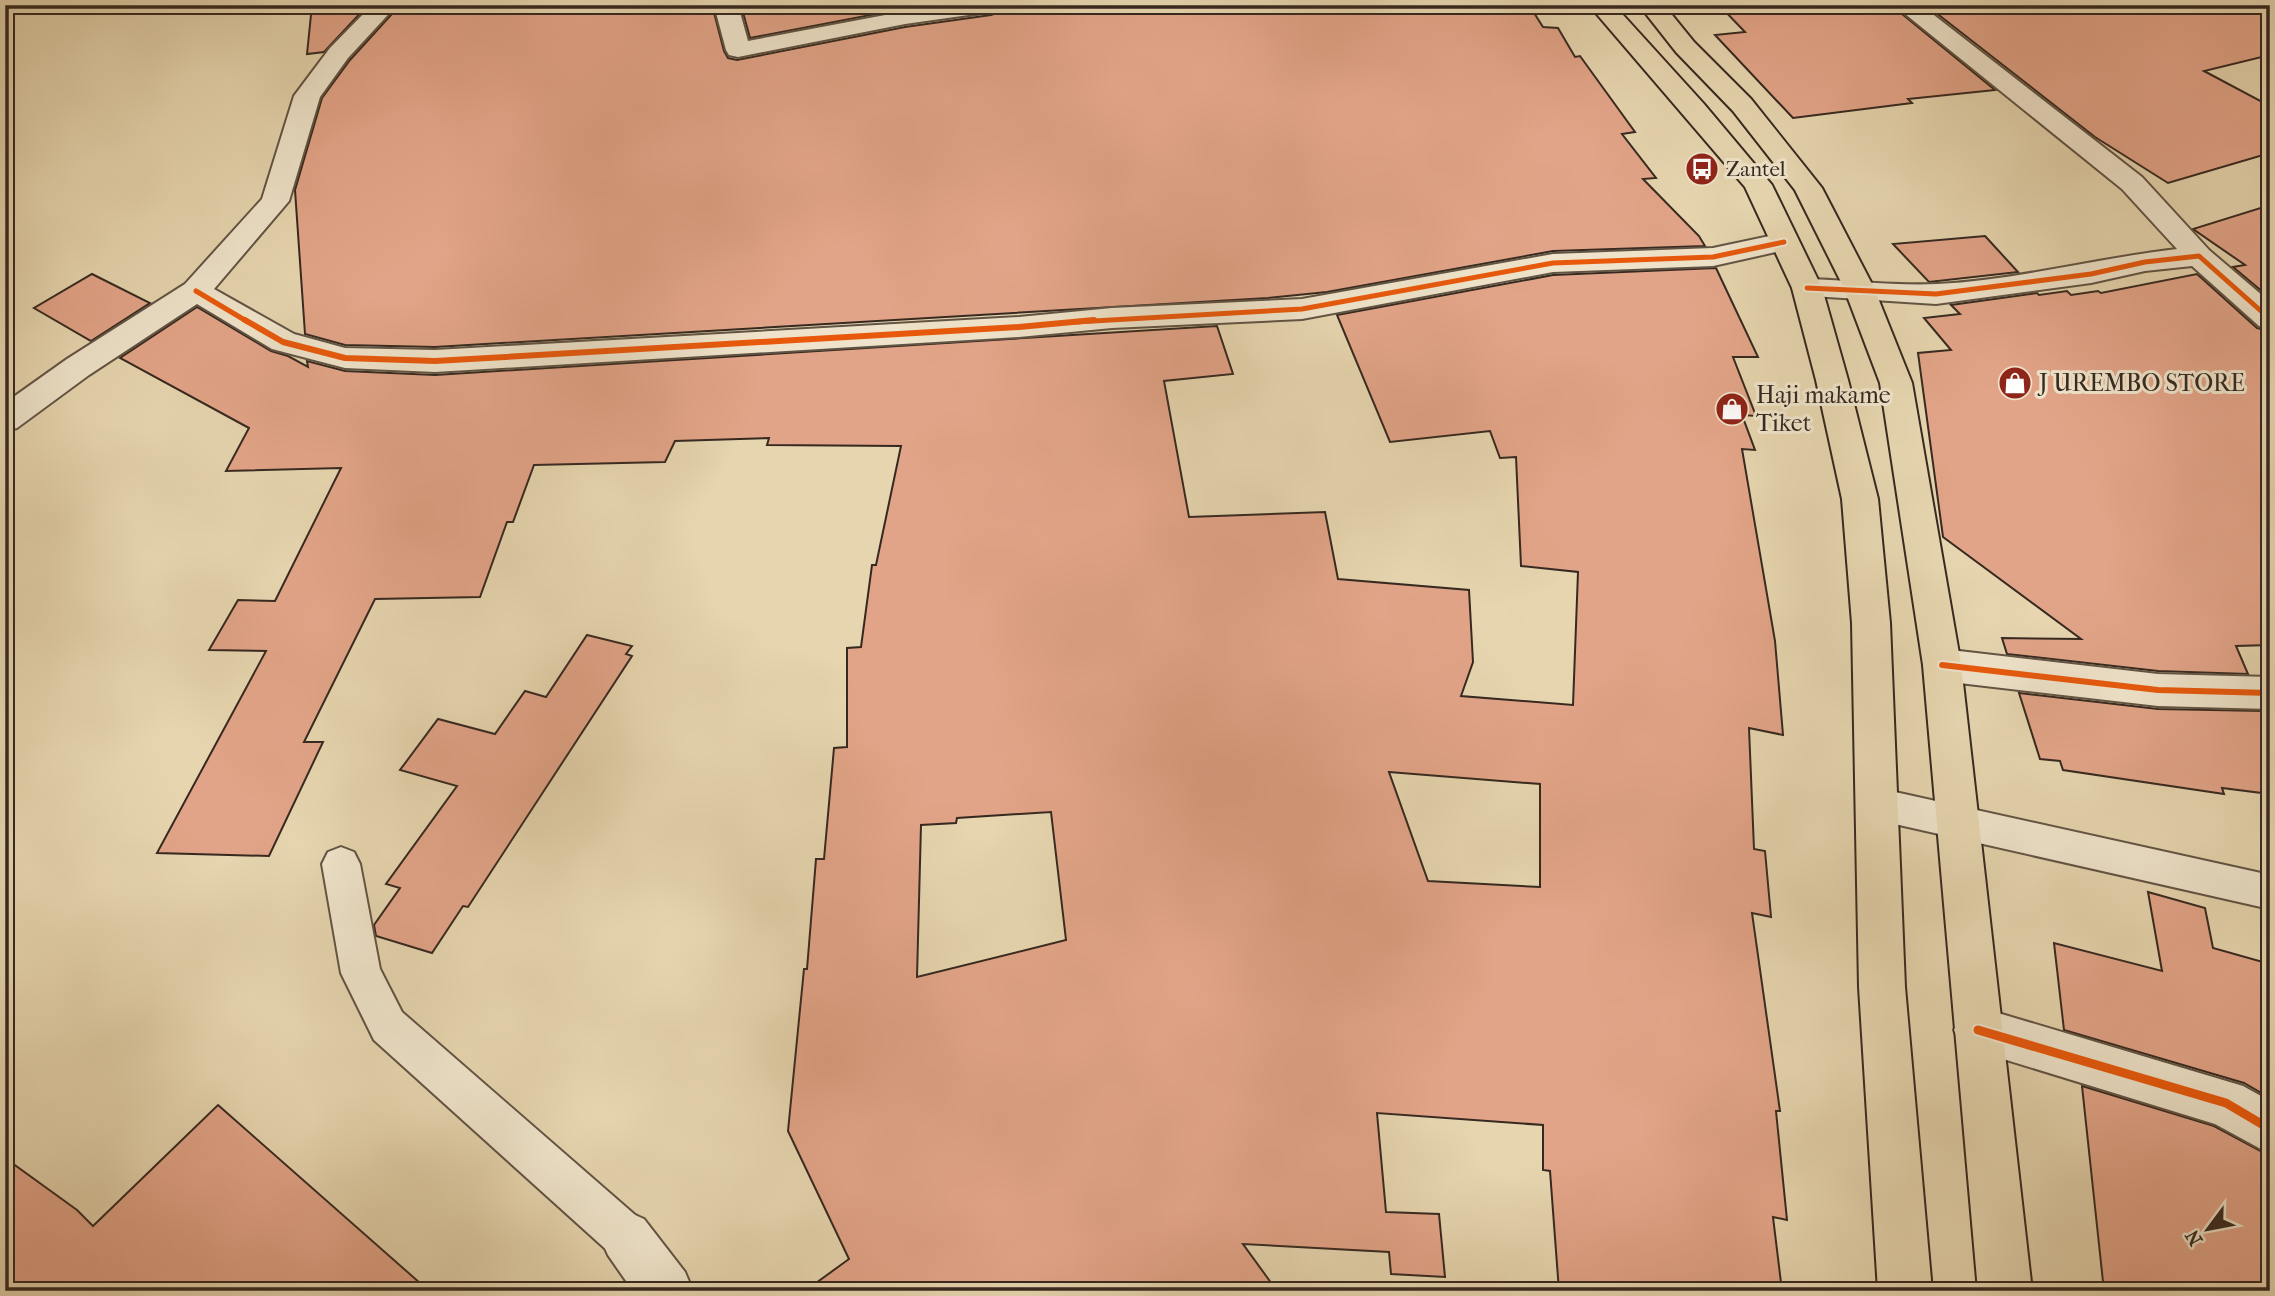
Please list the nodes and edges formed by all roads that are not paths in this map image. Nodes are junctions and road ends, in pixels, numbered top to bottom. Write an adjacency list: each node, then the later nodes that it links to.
1 (384, 5): 12 (street)
2 (726, 5): 7 (street)
3 (990, 5): 7 (street)
4 (1601, 5): 8 (main road)
5 (1906, 5): 9 (street)
6 (1656, 6): 11 (main road)
7 (877, 13)
8 (1784, 242): 10 (main road); 12 (street)
9 (2199, 256): 11 (street); 13 (street)
10 (1807, 288): 11 (street); 17 (main road)
11 (1859, 288): 15 (main road)
12 (197, 291): 14 (street)
13 (2270, 319)
14 (5, 419)
15 (1942, 665): 16 (street); 18 (main road)
16 (2270, 693)
17 (1877, 804): 18 (lane); 25 (main road)
18 (1956, 824): 20 (lane); 21 (main road)
19 (341, 864): 23 (lane)
20 (2261, 890)
21 (1978, 1030): 22 (street); 26 (main road)
22 (2270, 1129)
23 (626, 1237): 24 (street)
24 (666, 1291)
25 (1905, 1291)
26 (2005, 1291)

